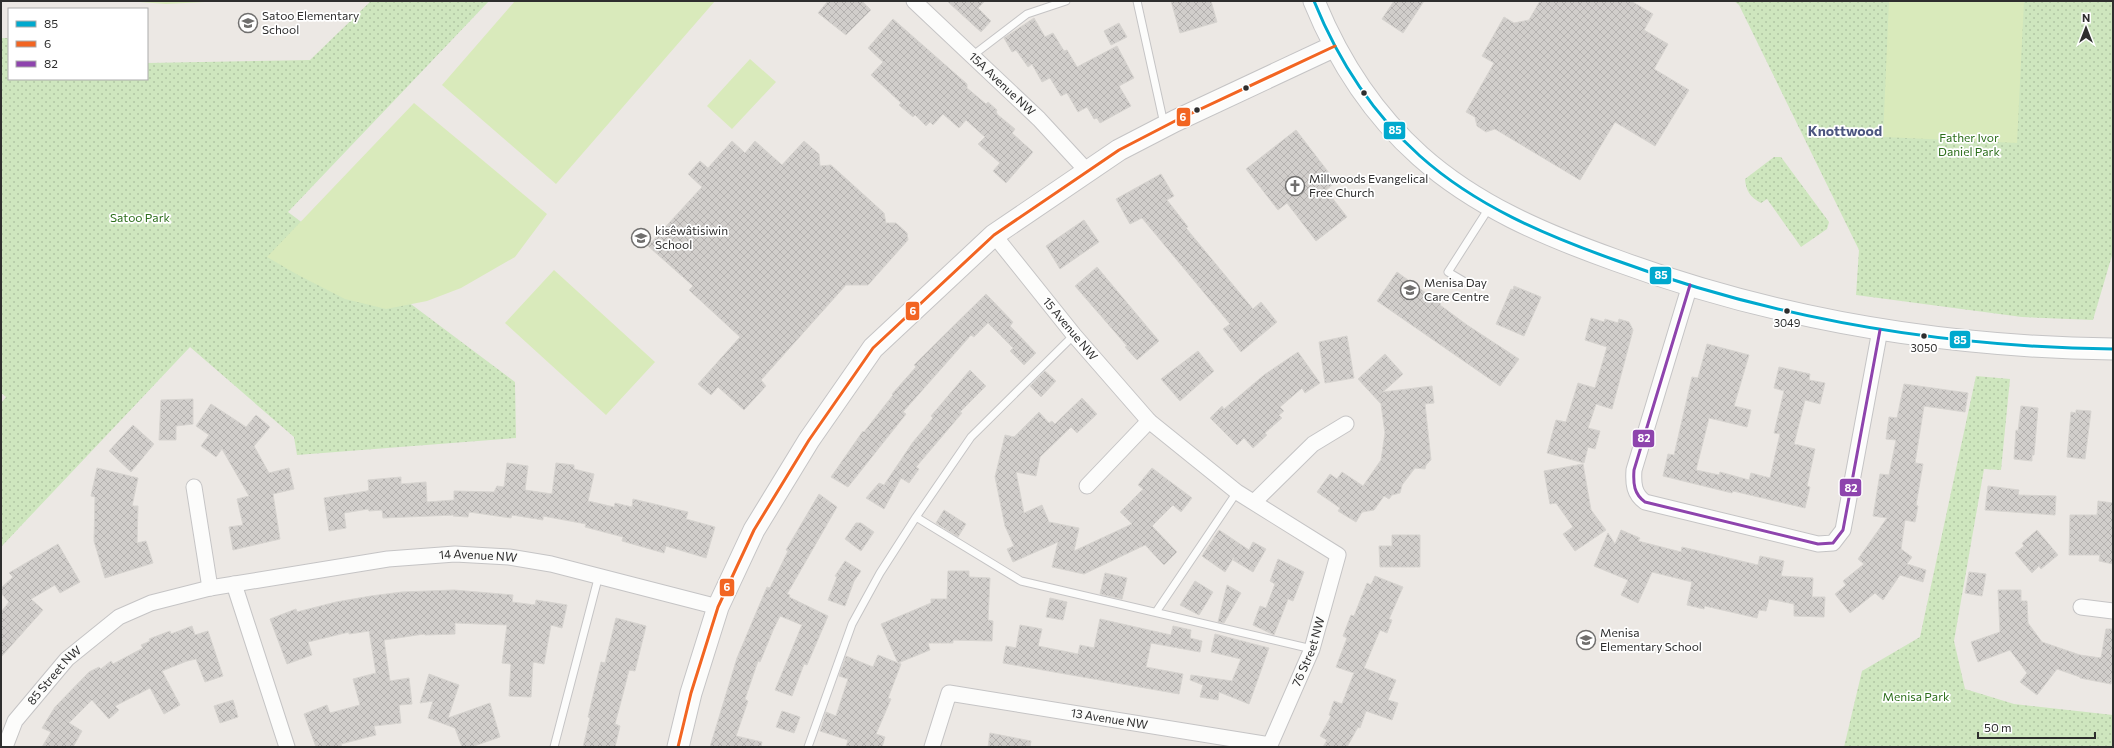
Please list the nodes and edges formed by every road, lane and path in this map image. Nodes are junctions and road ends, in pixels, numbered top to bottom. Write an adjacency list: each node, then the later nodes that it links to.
1 (914, 1): 6 (street, 15A Avenue NW)
2 (1066, 1): 6 (lane)
3 (1136, 1): 7 (lane)
4 (1314, 1): 5 (street)
5 (1335, 46): 7 (street); 9 (street)
6 (972, 56): 8 (street, 15A Avenue NW)
7 (1165, 126): 8 (street)
8 (1087, 171): 10 (street)
9 (1491, 206): 11 (lane); 12 (street)
10 (994, 235): 14 (street, 15 Avenue NW); 27 (street)
11 (1465, 282)
12 (1690, 285): 13 (street); 13 (street)
13 (1880, 330): 15 (street)
14 (1074, 335): 16 (street, 15 Avenue NW); 22 (lane)
15 (2113, 349)
16 (1149, 420): 18 (street); 20 (street, 15 Avenue NW)
17 (1346, 424): 21 (street)
18 (1087, 486)
19 (194, 487): 26 (street)
20 (1237, 492): 21 (street, 15 Avenue NW); 30 (lane)
21 (1254, 502): 23 (street, 15 Avenue NW)
22 (916, 516): 30 (lane); 38 (lane)
23 (1338, 555): 32 (street, 76 Street NW)
24 (599, 575): 25 (street, 14 Avenue NW); 27 (street, 14 Avenue NW); 36 (lane)
25 (234, 584): 26 (street, 14 Avenue NW); 35 (street)
26 (210, 588): 31 (street, 14 Avenue NW)
27 (718, 607): 37 (street)
28 (2081, 607): 29 (street)
29 (2113, 611)
30 (1156, 612): 32 (lane)
31 (119, 618): 34 (street, 85 Street NW)
32 (1312, 649): 33 (street, 76 Street NW)
33 (1270, 745): 39 (street, 13 Avenue NW)
34 (6, 747)
35 (287, 747)
36 (554, 747)
37 (678, 747)
38 (808, 747)
39 (932, 747)

